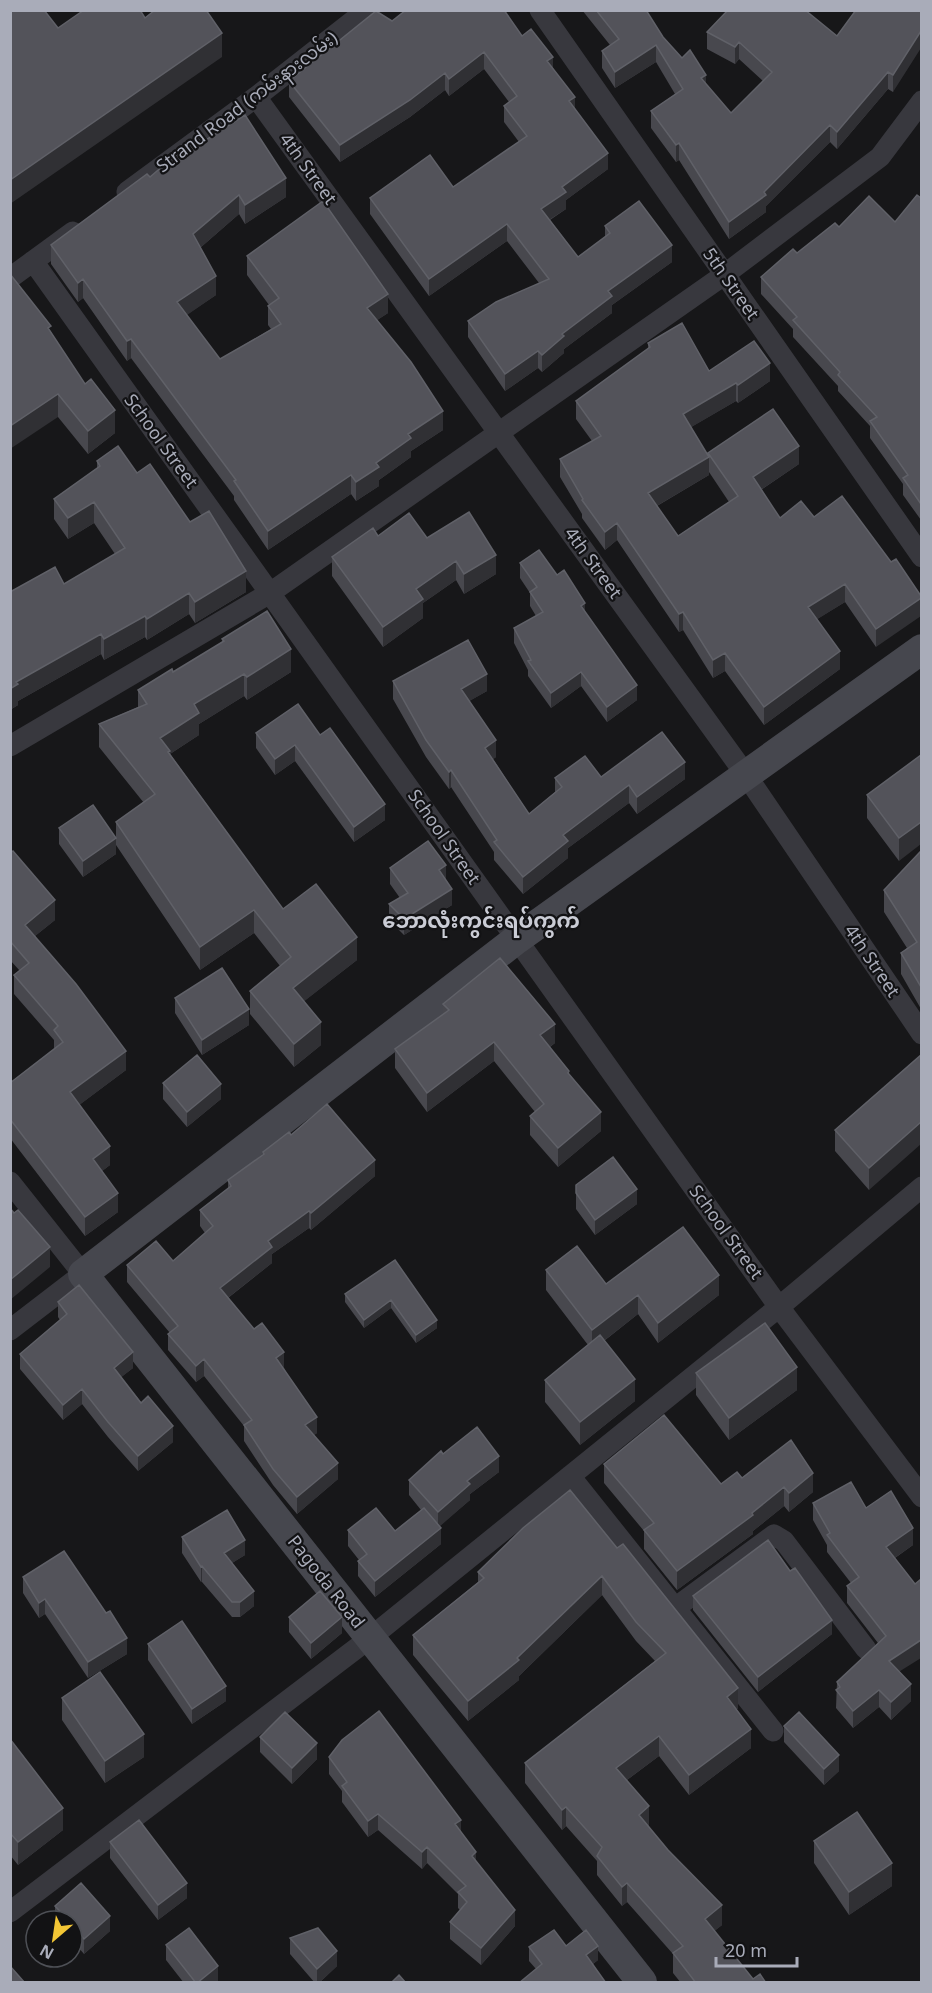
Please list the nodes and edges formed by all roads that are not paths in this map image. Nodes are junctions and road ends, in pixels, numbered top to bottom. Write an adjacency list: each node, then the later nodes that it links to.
1 (367, 10): 3 (street, Strand Road (ကမ်းနားလမ်း))
2 (540, 10): 8 (street, 5th Street)
3 (256, 97): 5 (street, Strand Road (ကမ်းနားလမ်း)); 10 (street, 4th Street)
4 (921, 101): 8 (street)
5 (107, 207)
6 (89, 220): 7 (street)
7 (33, 261): 9 (street); 12 (street, School Street)
8 (724, 275): 10 (street); 11 (street, 5th Street)
9 (10, 278)
10 (499, 433): 12 (street); 15 (street, 4th Street)
11 (921, 557)
12 (270, 593): 14 (street); 16 (street, School Street)
13 (921, 649): 15 (main road)
14 (10, 746)
15 (746, 775): 16 (main road); 17 (street, 4th Street)
16 (517, 939): 20 (main road); 21 (street, School Street)
17 (921, 1034)
18 (10, 1182): 20 (street, Pagoda Road)
19 (921, 1187): 21 (street)
20 (83, 1274): 22 (street); 26 (main road, Pagoda Road)
21 (779, 1307): 23 (street); 24 (street, School Street)
22 (10, 1330)
23 (570, 1476): 25 (street); 26 (street)
24 (921, 1497)
25 (675, 1608): 27 (street); 28 (street)
26 (370, 1638): 29 (street); 30 (main road, Pagoda Road)
27 (866, 1649)
28 (773, 1731)
29 (10, 1912)
30 (642, 1983)

